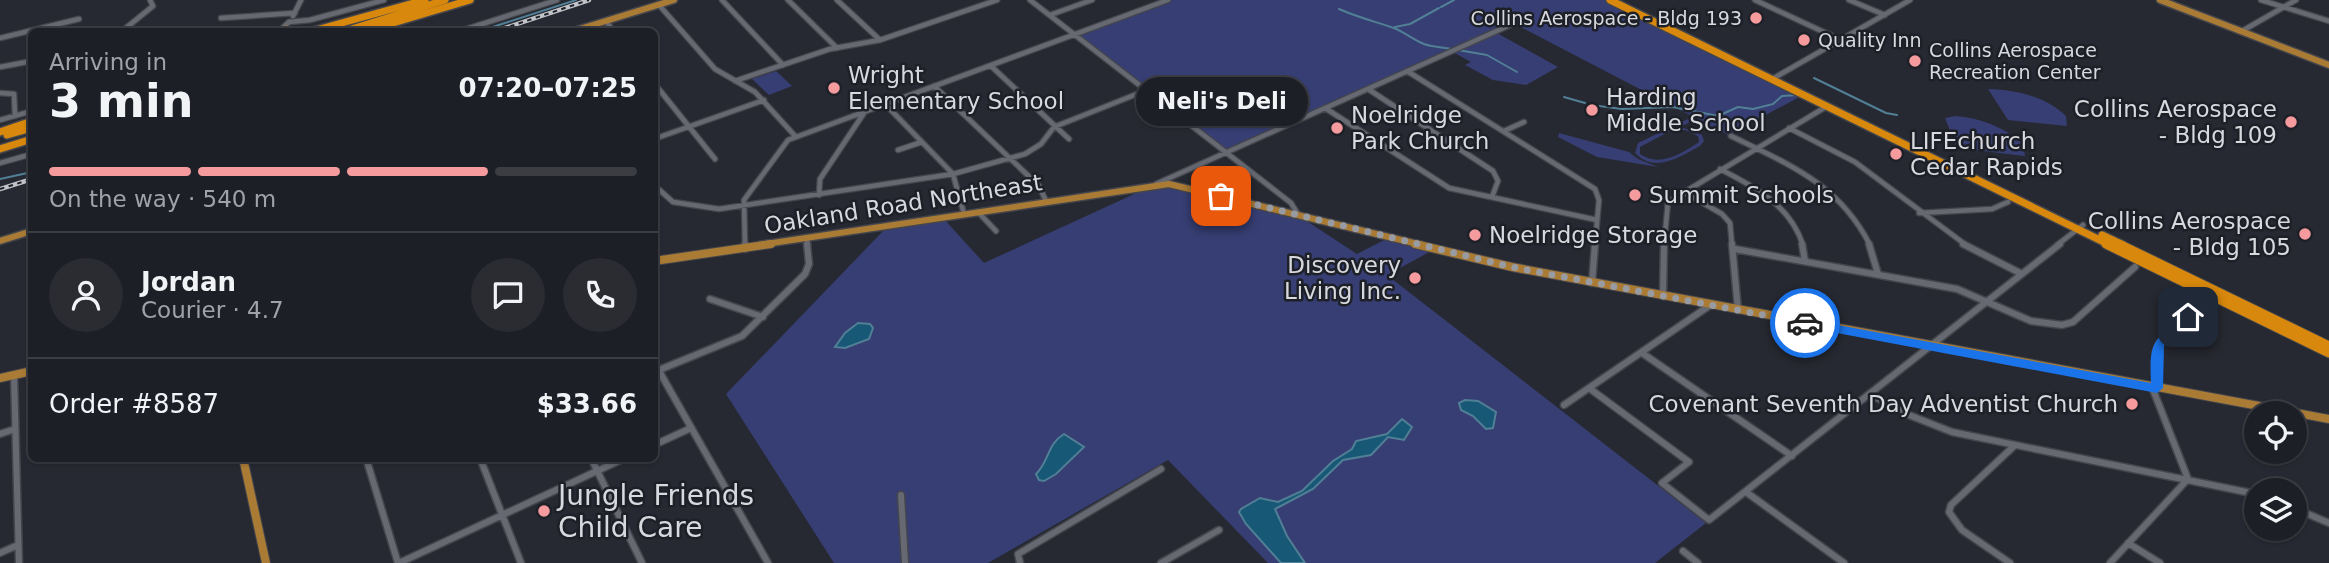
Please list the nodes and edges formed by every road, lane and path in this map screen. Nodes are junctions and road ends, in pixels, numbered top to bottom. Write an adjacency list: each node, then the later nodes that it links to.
1 (150, 0): 35 (street)
2 (301, 0): 26 (street)
3 (384, 0): 37 (street)
4 (425, 0): 38 (highway)
5 (445, 0): 39 (highway)
6 (471, 0): 40 (highway); 41 (highway)
7 (557, 0): 42 (street)
8 (674, 0): 24 (main road)
9 (722, 0): 53 (street)
10 (788, 0): 51 (street)
11 (836, 0): 49 (street)
12 (997, 0): 49 (street)
13 (1031, 0): 27 (street)
14 (1092, 0): 27 (street)
15 (1168, 0): 47 (street)
16 (1610, 0): 58 (highway)
17 (1620, 0): 58 (highway)
18 (1755, 0): 50 (street)
19 (1849, 0): 28 (street)
20 (1910, 0): 28 (street)
21 (2161, 0): 46 (main road)
22 (2260, 0): 25 (street)
23 (2296, 0): 25 (street)
24 (659, 5): 31 (main road); 59 (street)
25 (2283, 8): 32 (street); 46 (street)
26 (295, 13): 29 (street); 36 (street)
27 (1051, 15): 47 (street)
28 (1885, 15): 50 (street)
29 (221, 18)
30 (79, 19): 34 (street)
31 (606, 21): 43 (main road); 44 (street)
32 (2329, 21)
33 (1510, 25): 57 (street)
34 (42, 28)
35 (127, 28)
36 (287, 28)
37 (289, 28)
38 (324, 28)
39 (355, 28)
40 (376, 28)
41 (392, 28)
42 (470, 28)
43 (583, 28)
44 (611, 28)
45 (28, 31): 48 (street)
46 (2242, 31): 54 (main road)
47 (1077, 35): 55 (street); 63 (street)
48 (0, 38)
49 (880, 40): 51 (street)
50 (1843, 41): 58 (street)
51 (837, 48): 53 (street)
52 (28, 62): 56 (street)
53 (783, 65): 59 (street)
54 (2329, 65)
55 (991, 66): 60 (street); 76 (street)
56 (0, 67)
57 (1407, 71): 62 (street); 79 (street)
58 (1776, 77): 110 (highway)
59 (735, 81): 65 (street)
60 (934, 86): 66 (street); 92 (street)
61 (658, 88): 75 (street)
62 (1367, 89): 67 (street); 101 (street)
63 (1147, 90): 76 (street); 90 (street)
64 (0, 93): 71 (street)
65 (764, 100): 75 (street); 82 (street)
66 (885, 104): 70 (street); 86 (street)
67 (1325, 108): 90 (street); 101 (street)
68 (1824, 108): 77 (street)
69 (28, 112): 71 (street)
70 (865, 112): 82 (street); 100 (street)
71 (15, 116): 72 (street)
72 (0, 120)
73 (1524, 122): 79 (street)
74 (28, 123): 80 (highway)
75 (688, 127): 83 (street); 93 (street)
76 (1054, 127): 84 (street); 92 (street)
77 (1789, 128): 87 (street); 106 (street)
78 (28, 129): 80 (highway)
79 (1504, 131): 109 (street)
80 (0, 134)
81 (1731, 136): 87 (street)
82 (796, 137): 104 (street)
83 (658, 138)
84 (1069, 139)
85 (28, 140): 88 (highway)
86 (922, 142): 89 (street); 96 (street)
87 (1756, 148): 95 (street); 120 (street)
88 (0, 149)
89 (898, 150)
90 (1226, 152): 97 (street); 108 (street)
91 (28, 155): 94 (street)
92 (1010, 158): 96 (street); 102 (street)
93 (715, 159)
94 (0, 163)
95 (1720, 169): 99 (street); 118 (street)
96 (953, 174): 100 (street); 107 (street)
97 (1156, 184): 102 (main road, Oakland Road Northeast); 108 (main road, Oakland Road Northeast)
98 (658, 190): 104 (street)
99 (1682, 191): 116 (street); 123 (street)
100 (819, 195): 104 (street)
101 (1492, 197): 109 (street)
102 (1046, 201): 105 (main road, Oakland Road Northeast)
103 (2008, 202): 106 (street)
104 (742, 207): 115 (street)
105 (978, 212): 107 (main road, Oakland Road Northeast); 111 (street)
106 (1919, 213): 121 (street)
107 (964, 214): 113 (main road, Oakland Road Northeast)
108 (1299, 216): 122 (main road, Oakland Road Northeast)
109 (1597, 220): 122 (street)
110 (2081, 227): 121 (street); 131 (highway); 133 (highway)
111 (996, 230)
112 (28, 232): 114 (main road)
113 (807, 239): 115 (main road, Oakland Road Northeast); 129 (street)
114 (0, 241)
115 (745, 249): 117 (main road, Oakland Road Northeast)
116 (1735, 249): 118 (street); 128 (street)
117 (658, 260)
118 (1805, 261): 120 (street)
119 (2136, 267): 126 (street)
120 (1878, 274): 126 (street)
121 (2022, 274): 126 (street)
122 (1592, 283): 123 (main road, Oakland Road Northeast)
123 (1663, 296): 127 (main road, Oakland Road Northeast)
124 (709, 299): 129 (street)
125 (2205, 300): 139 (street)
126 (1988, 301): 130 (street)
127 (1709, 306): 128 (main road, Oakland Road Northeast); 132 (street)
128 (1738, 310): 130 (main road, Oakland Road Northeast)
129 (763, 317): 134 (street)
130 (1930, 346): 139 (main road, Oakland Road Northeast); 140 (street)
131 (2329, 346)
132 (1642, 353): 138 (street); 148 (street)
133 (2329, 353)
134 (659, 370): 143 (street)
135 (28, 372): 136 (main road)
136 (14, 375): 137 (main road); 144 (street)
137 (0, 377)
138 (1589, 388): 141 (street); 158 (street)
139 (2155, 388): 142 (main road, Oakland Road Northeast); 156 (street)
140 (1870, 394): 147 (street); 148 (street)
141 (1564, 405)
142 (2329, 419)
143 (691, 428): 146 (street); 174 (street)
144 (15, 429): 145 (street); 165 (street)
145 (0, 434)
146 (658, 443)
147 (2014, 446): 156 (street); 168 (street)
148 (1792, 456): 158 (street)
149 (244, 462): 170 (main road)
150 (367, 462): 171 (street)
151 (482, 462): 161 (street)
152 (593, 462): 155 (street)
153 (617, 462): 155 (street)
154 (1161, 469): 176 (street)
155 (597, 472): 161 (street); 173 (street)
156 (2188, 479): 157 (street); 164 (street)
157 (2244, 491)
158 (1746, 492): 179 (street)
159 (901, 495): 175 (street)
160 (2307, 514): 162 (street)
161 (502, 515): 171 (street); 172 (street)
162 (2329, 523)
163 (1219, 530): 177 (street)
164 (2128, 544): 180 (street); 181 (street)
165 (19, 545): 167 (street); 169 (street)
166 (1683, 551): 178 (street)
167 (0, 553)
168 (2004, 562)
169 (19, 563)
170 (266, 563)
171 (398, 563)
172 (521, 563)
173 (642, 563)
174 (768, 563)
175 (905, 563)
176 (1020, 563)
177 (1161, 563)
178 (1698, 563)
179 (1844, 563)
180 (2110, 563)
181 (2160, 563)

